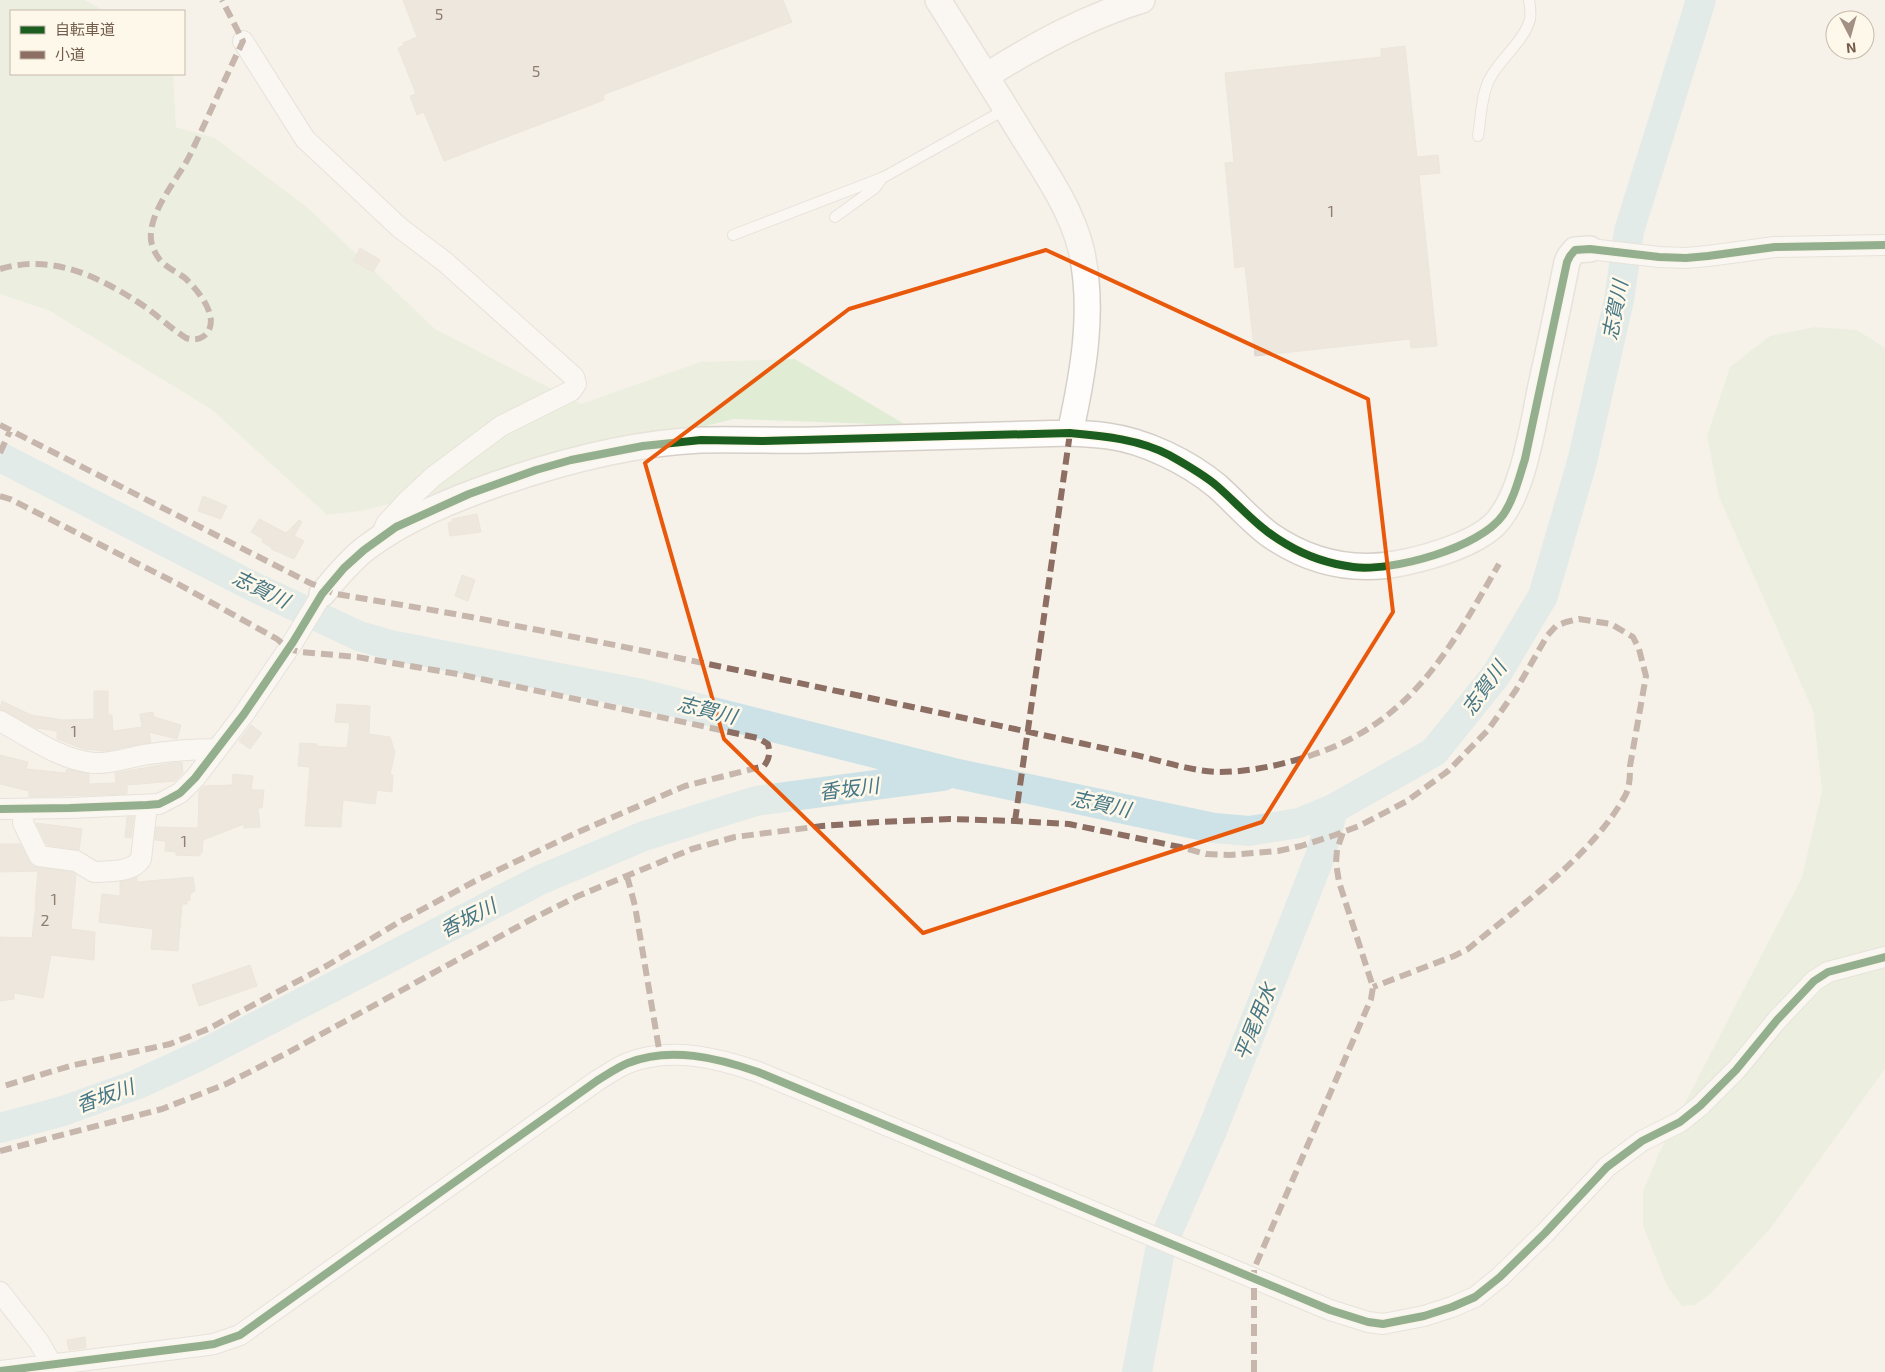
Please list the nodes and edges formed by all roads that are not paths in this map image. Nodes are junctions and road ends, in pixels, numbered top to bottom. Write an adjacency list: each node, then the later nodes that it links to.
1 (938, 0): 5 (street)
2 (1142, 0): 5 (street)
3 (1530, 0): 7 (lane)
4 (243, 41): 14 (street)
5 (986, 76): 6 (street)
6 (1006, 109): 8 (lane); 13 (street)
7 (1478, 136)
8 (884, 176): 9 (lane); 10 (lane)
9 (835, 217)
10 (733, 234)
11 (1885, 245): 12 (street)
12 (1590, 249): 13 (street)
13 (1070, 433): 14 (street)
14 (380, 538): 15 (street)
15 (322, 594): 17 (street)
16 (0, 721): 17 (street)
17 (216, 750): 18 (street)
18 (147, 805): 20 (street); 20 (street)
19 (0, 809): 20 (street)
20 (24, 809)
21 (1885, 957): 23 (street)
22 (0, 1292): 23 (street)
23 (54, 1368): 24 (street)
24 (0, 1370)

